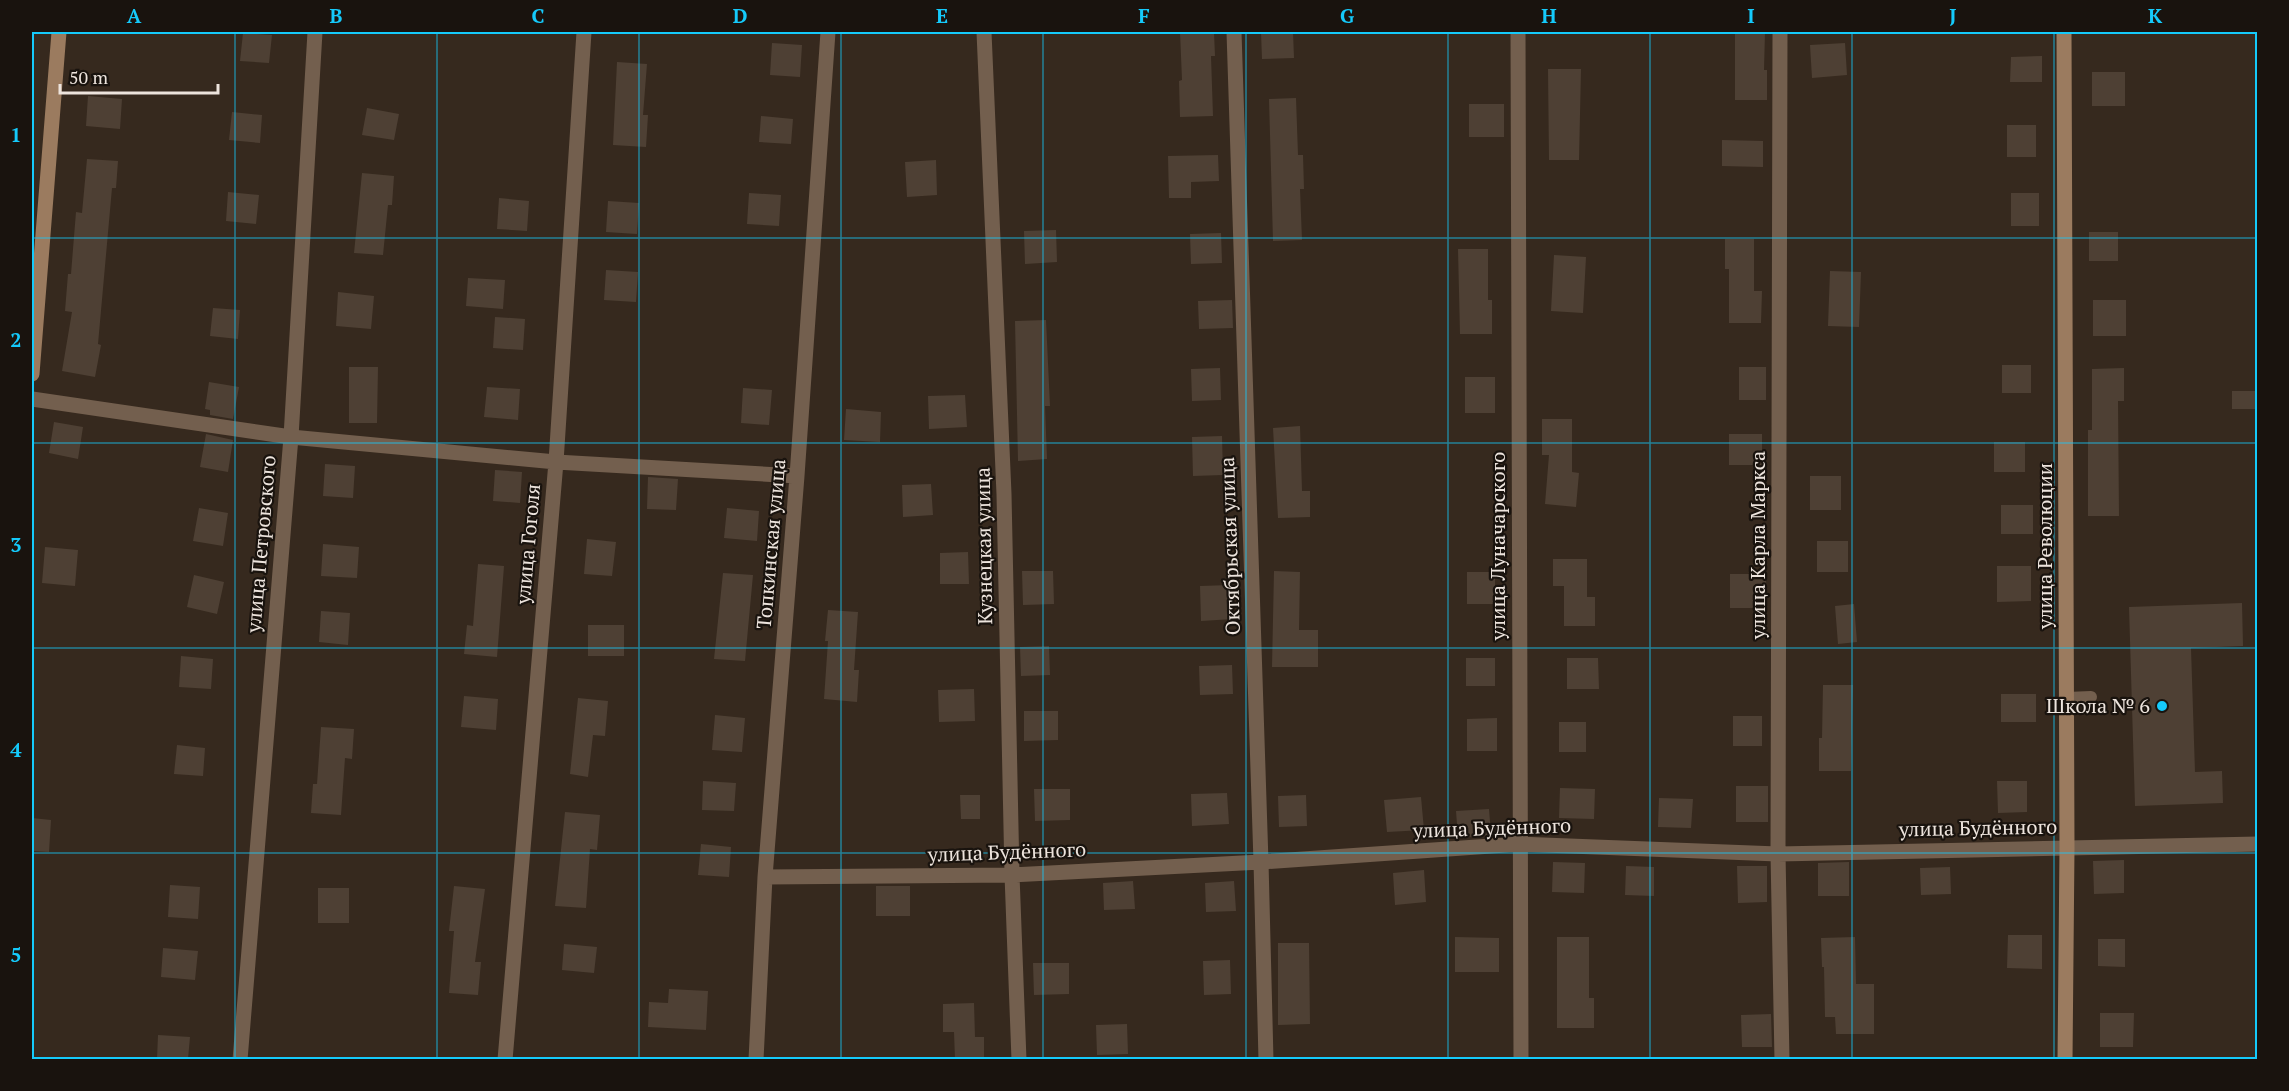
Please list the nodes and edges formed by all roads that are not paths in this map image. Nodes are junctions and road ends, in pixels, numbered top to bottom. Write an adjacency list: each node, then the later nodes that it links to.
1 (59, 32): 10 (street)
2 (315, 32): 12 (street, улица Петровского)
3 (584, 32): 13 (street, улица Гоголя)
4 (828, 32): 14 (street, Топкинская улица)
5 (984, 32): 22 (street, Кузнецкая улица)
6 (1234, 32): 21 (street, Октябрьская улица)
7 (1518, 32): 17 (street, улица Луначарского)
8 (1780, 32): 20 (street, улица Карла Маркса)
9 (2064, 32): 16 (street, улица Революции)
10 (32, 374)
11 (32, 399): 12 (street)
12 (291, 437): 13 (street); 24 (street, улица Петровского)
13 (556, 462): 14 (street); 25 (street, улица Гоголя)
14 (797, 476): 23 (street, Топкинская улица)
15 (2091, 697): 16 (lane)
16 (2067, 698): 19 (street, улица Революции)
17 (1520, 844): 20 (street, улица Будённого); 21 (street, улица Будённого); 29 (street, улица Луначарского)
18 (2258, 844): 19 (street, улица Будённого)
19 (2067, 848): 20 (street, улица Будённого); 31 (street, улица Революции)
20 (1778, 854): 30 (street, улица Карла Маркса)
21 (1261, 862): 22 (street, улица Будённого); 28 (street, Октябрьская улица)
22 (1012, 875): 23 (street, улица Будённого); 27 (street, Кузнецкая улица)
23 (765, 877): 26 (street, Топкинская улица)
24 (240, 1059)
25 (505, 1059)
26 (756, 1059)
27 (1019, 1059)
28 (1266, 1059)
29 (1521, 1059)
30 (1782, 1059)
31 (2065, 1059)

